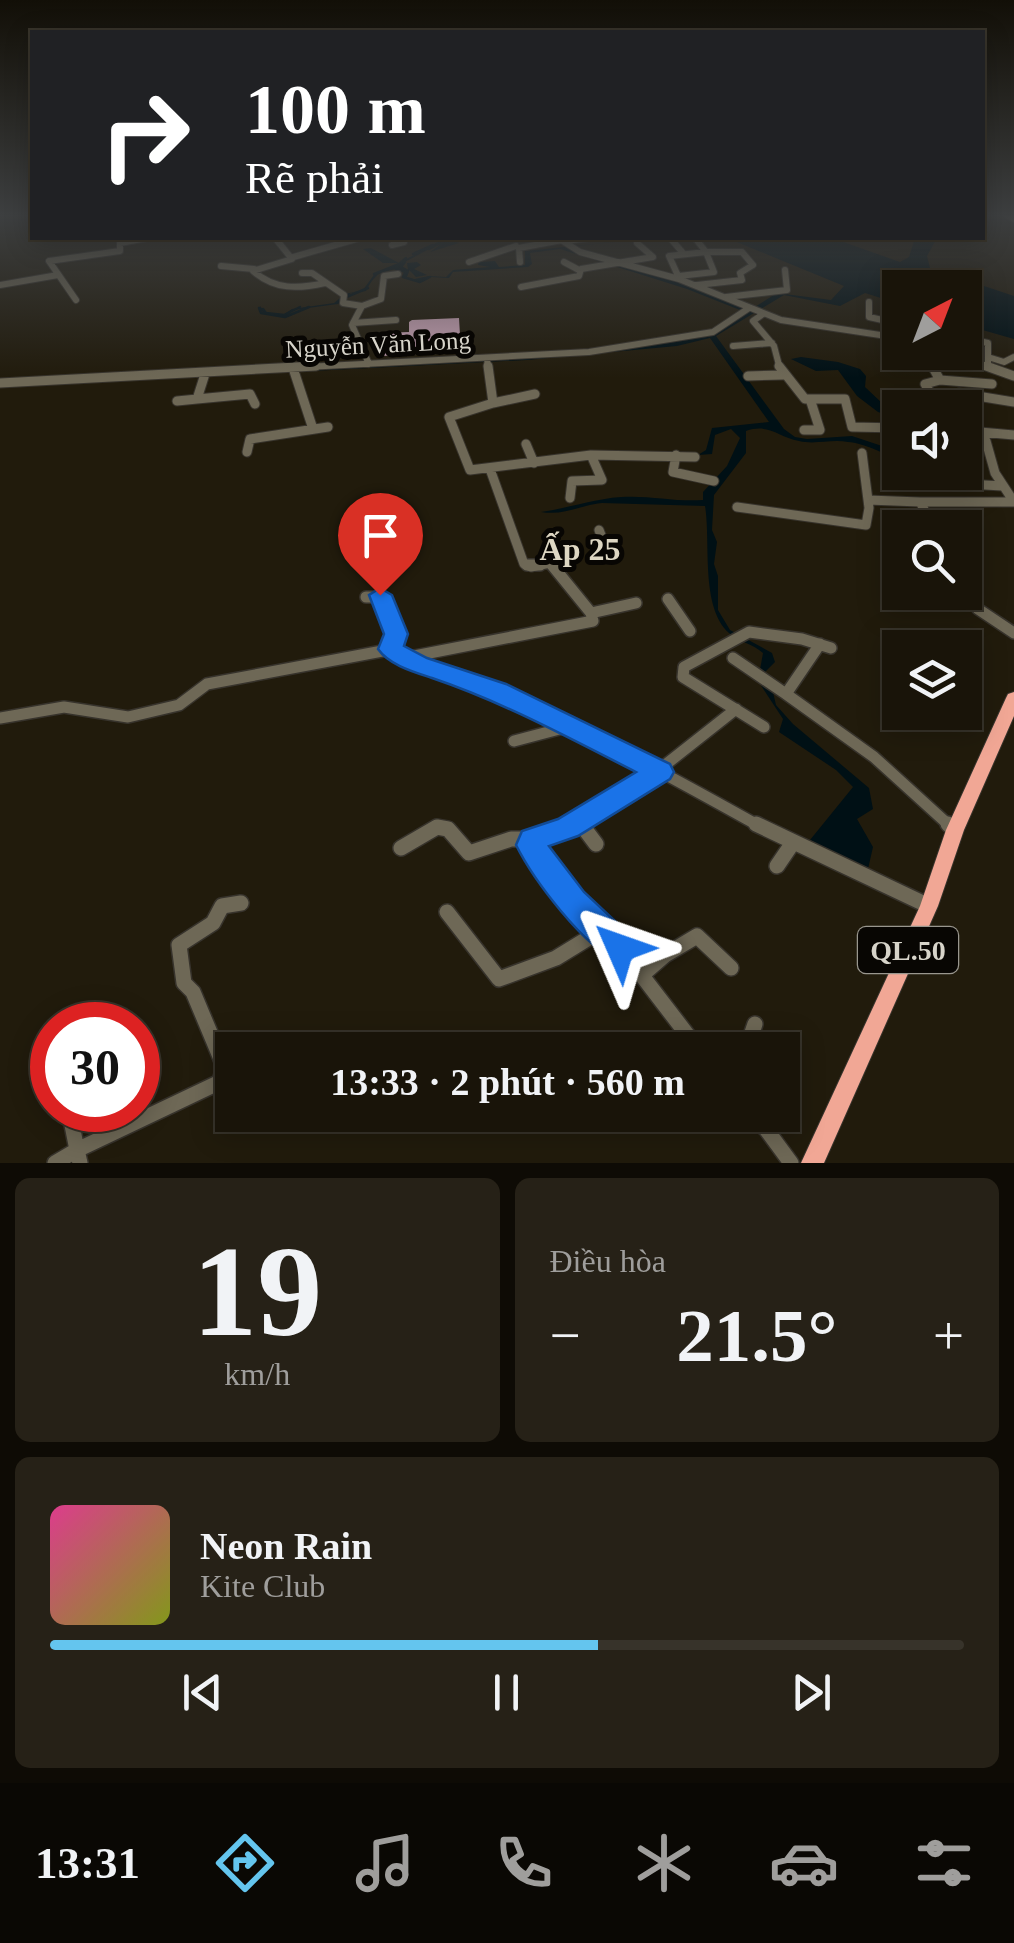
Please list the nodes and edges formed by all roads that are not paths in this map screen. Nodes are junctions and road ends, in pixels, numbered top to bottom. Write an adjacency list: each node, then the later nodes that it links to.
1 (55, 269): 13 (street)
2 (248, 269): 8 (street)
3 (583, 269): 9 (street)
4 (644, 269): 14 (street)
5 (675, 269): 14 (street)
6 (713, 269): 14 (street)
7 (750, 269): 17 (street)
8 (254, 270): 15 (street)
9 (579, 270): 18 (street)
10 (784, 270): 19 (street)
11 (302, 273): 15 (street)
12 (398, 274): 22 (street)
13 (58, 275): 16 (street); 20 (street)
14 (679, 278): 17 (street)
15 (326, 283): 22 (street)
16 (0, 285)
17 (696, 286): 19 (street)
18 (521, 287)
19 (726, 297): 23 (street)
20 (76, 300)
21 (869, 302): 24 (street)
22 (362, 306): 26 (street)
23 (755, 311): 27 (street); 28 (street); 33 (street, Nguyễn Văn Long)
24 (882, 319)
25 (396, 320): 26 (street)
26 (352, 323): 36 (street)
27 (882, 336)
28 (772, 342): 31 (street); 40 (street)
29 (982, 342): 35 (street)
30 (491, 344): 33 (street)
31 (733, 346)
32 (1014, 357): 35 (street)
33 (491, 358): 36 (street, Nguyễn Văn Long); 53 (street)
34 (982, 361): 35 (street)
35 (988, 362): 42 (street)
36 (370, 364): 37 (street, Nguyễn Văn Long)
37 (292, 368): 39 (street, Nguyễn Văn Long); 57 (street)
38 (934, 370): 43 (street)
39 (205, 374): 44 (street, Nguyễn Văn Long); 49 (street)
40 (782, 374): 41 (street); 50 (street)
41 (748, 376)
42 (1014, 376)
43 (940, 380): 45 (street); 46 (street)
44 (0, 383)
45 (992, 384)
46 (929, 390)
47 (534, 394): 53 (street)
48 (982, 397): 52 (street)
49 (197, 399): 51 (street); 54 (street)
50 (810, 399): 56 (street); 58 (street)
51 (177, 400)
52 (1014, 402)
53 (492, 403): 69 (street)
54 (255, 404)
55 (328, 427): 57 (street)
56 (882, 428)
57 (313, 429): 63 (street)
58 (804, 430)
59 (982, 432): 60 (street)
60 (1014, 435)
61 (982, 436): 72 (street)
62 (526, 444): 68 (street)
63 (247, 452)
64 (862, 453): 74 (street)
65 (591, 455): 66 (street); 68 (street); 73 (street)
66 (676, 456): 67 (street); 70 (street)
67 (695, 457)
68 (534, 463): 69 (street)
69 (490, 469): 85 (street)
70 (714, 481)
71 (982, 485): 72 (street)
72 (1002, 486): 76 (street)
73 (570, 498)
74 (868, 500): 75 (street); 77 (street)
75 (920, 502): 76 (street); 78 (street)
76 (1014, 502)
77 (737, 507)
78 (924, 510)
79 (599, 530): 80 (street)
80 (608, 553)
81 (366, 597): 88 (street)
82 (668, 600): 86 (street)
83 (636, 603): 85 (street)
84 (980, 610): 87 (street)
85 (591, 613): 89 (street)
86 (690, 631)
87 (1014, 633)
88 (390, 649): 89 (street); 94 (street)
89 (409, 657): 95 (street)
90 (733, 658): 91 (street)
91 (786, 694): 93 (street); 101 (street)
92 (1014, 698): 97 (highway, QL.50)
93 (736, 709): 96 (street); 99 (street)
94 (0, 718)
95 (568, 726): 98 (street); 99 (street)
96 (764, 727)
97 (1005, 728): 101 (highway, QL.50)
98 (514, 741)
99 (660, 772): 100 (street); 104 (street)
100 (579, 821): 102 (street); 103 (street)
101 (955, 830): 108 (highway, QL.50)
102 (533, 840): 105 (street); 110 (street)
103 (596, 844)
104 (792, 844): 106 (street); 108 (street)
105 (401, 848)
106 (777, 866)
107 (240, 902): 117 (street)
108 (929, 906): 120 (highway, QL.50)
109 (447, 912): 110 (street)
110 (600, 931): 112 (street)
111 (731, 968): 112 (street)
112 (642, 975): 114 (street)
113 (756, 1024): 115 (street)
114 (685, 1032)
115 (753, 1032)
116 (768, 1132): 119 (street)
117 (79, 1156): 118 (street)
118 (55, 1163)
119 (791, 1163)
120 (812, 1163)

